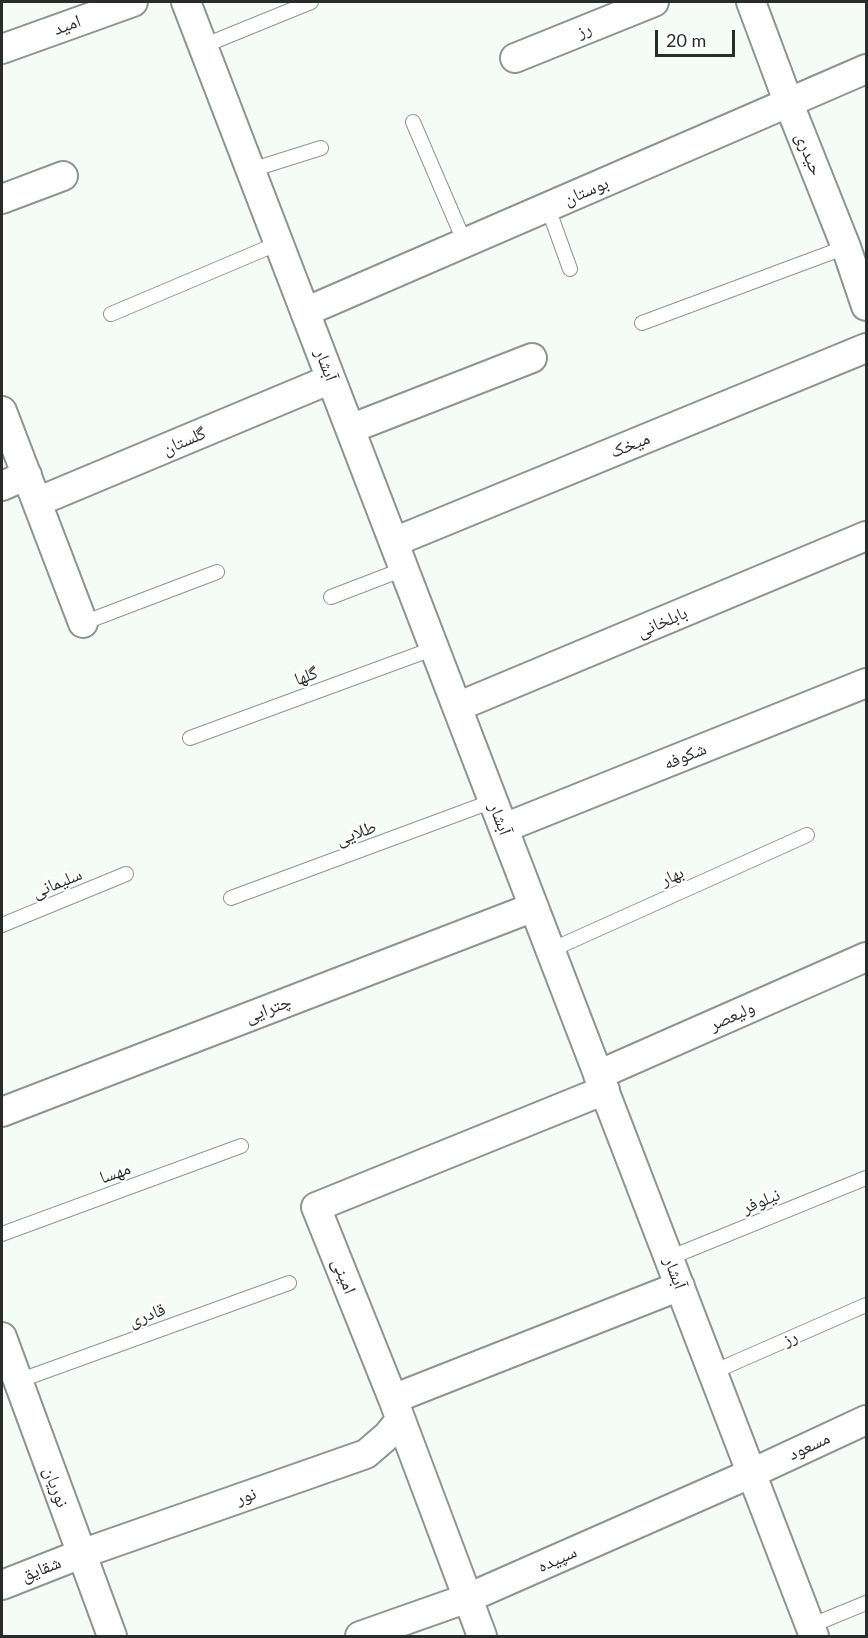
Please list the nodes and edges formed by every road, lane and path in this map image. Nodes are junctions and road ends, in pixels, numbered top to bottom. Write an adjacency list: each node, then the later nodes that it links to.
1 (133, 2): 7 (street, امید)
2 (186, 2): 6 (street, آبشار)
3 (311, 2): 6 (lane)
4 (654, 2): 8 (street, رز)
5 (751, 2): 10 (street, حیدری)
6 (203, 46): 13 (street, آبشار)
7 (2, 49)
8 (515, 58)
9 (867, 69): 10 (street, بوستان)
10 (789, 104): 16 (street, بوستان); 19 (street, حیدری)
11 (413, 122): 18 (lane)
12 (321, 148): 13 (lane)
13 (251, 170): 17 (street, آبشار)
14 (63, 176): 15 (street)
15 (2, 199)
16 (548, 208): 18 (street, بوستان); 20 (lane)
17 (279, 243): 22 (street, آبشار); 23 (lane)
18 (465, 243): 22 (street, بوستان)
19 (855, 257): 21 (street, حیدری); 24 (lane)
20 (570, 269)
21 (867, 306)
22 (305, 312): 27 (street, آبشار)
23 (111, 314)
24 (642, 323)
25 (867, 348): 33 (street, میخک)
26 (532, 358): 29 (street)
27 (331, 379): 29 (street, آبشار); 31 (street, گلستان)
28 (2, 411): 30 (street)
29 (350, 429): 33 (street, آبشار)
30 (14, 480): 31 (street)
31 (37, 502): 37 (street)
32 (867, 536): 40 (street, بابلخانی)
33 (394, 542): 34 (street, آبشار)
34 (404, 569): 36 (lane); 38 (street, آبشار)
35 (217, 572): 37 (lane)
36 (331, 597)
37 (83, 623)
38 (435, 648): 40 (street, آبشار); 41 (lane, گلها)
39 (867, 683): 43 (street, شکوفه)
40 (457, 707): 42 (street, آبشار)
41 (190, 738)
42 (494, 801): 43 (street, آبشار); 46 (lane, طلایی)
43 (504, 828): 47 (street, آبشار)
44 (807, 835): 49 (lane, بهار)
45 (126, 874): 48 (lane, سلیمانی)
46 (231, 898)
47 (534, 907): 49 (street, آبشار); 52 (street, چترایی)
48 (2, 925)
49 (551, 950): 51 (street, آبشار)
50 (867, 957): 51 (street, ولیعصر)
51 (602, 1082): 56 (street, آبشار); 62 (street, امینی)
52 (2, 1112)
53 (241, 1146): 55 (lane, مهسا)
54 (866, 1178): 56 (lane, نیلوفر)
55 (2, 1234)
56 (669, 1258): 58 (street, آبشار)
57 (289, 1283): 60 (lane, قادری)
58 (680, 1286): 61 (street, آبشار); 62 (street, نور)
59 (867, 1305): 61 (lane, رز)
60 (7, 1358): 65 (street, نوریان)
61 (713, 1372): 64 (street, آبشار)
62 (396, 1410): 65 (street, نور); 67 (street, امینی)
63 (867, 1420): 64 (street, مسعود)
64 (752, 1473): 67 (street, سپیده); 69 (street, آبشار)
65 (81, 1554): 66 (street, شقایق); 70 (street, نوریان)
66 (2, 1585)
67 (468, 1598): 71 (street, سپیده); 72 (street, امینی)
68 (867, 1603): 69 (lane)
69 (812, 1631)
70 (112, 1636)
71 (360, 1636)
72 (482, 1636)

